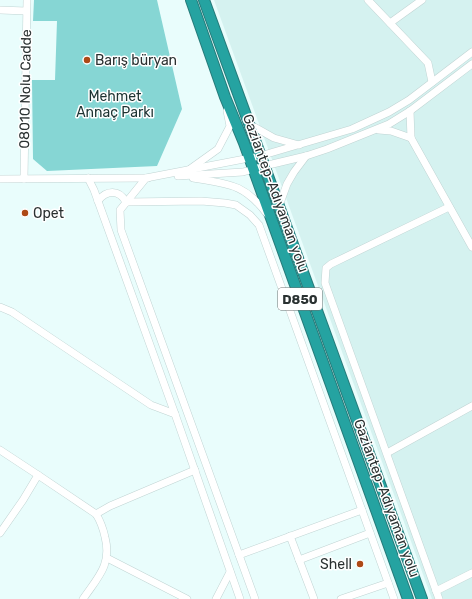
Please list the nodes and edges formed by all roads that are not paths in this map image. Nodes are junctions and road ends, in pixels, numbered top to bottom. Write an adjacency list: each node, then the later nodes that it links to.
1 (27, 0): 7 (street, 08010 Nolu Cadde)
2 (191, 0): 12 (highway, Gaziantep-Adıyaman yolu / D850)
3 (204, 0): 14 (highway, Gaziantep-Adıyaman yolu / D850)
4 (368, 0): 8 (street)
5 (422, 0): 8 (street)
6 (0, 10): 7 (street)
7 (26, 11): 27 (street, 08010 Nolu Cadde)
8 (390, 23): 11 (street)
9 (472, 52): 11 (street)
10 (472, 64): 13 (street)
11 (432, 82): 17 (street)
12 (225, 97): 19 (highway, Gaziantep-Adıyaman yolu / D850); 22 (street)
13 (410, 111): 15 (street); 16 (street)
14 (249, 124): 17 (street); 20 (highway, Gaziantep-Adıyaman yolu / D850)
15 (377, 129): 16 (street); 18 (street)
16 (410, 138): 31 (street)
17 (300, 145): 20 (street)
18 (306, 156): 20 (street); 30 (street)
19 (250, 159): 20 (street); 21 (highway, Gaziantep-Adıyaman yolu / D850); 22 (street)
20 (262, 161): 21 (street); 30 (highway, Gaziantep-Adıyaman yolu / D850)
21 (254, 169): 23 (street); 32 (highway, Gaziantep-Adıyaman yolu / D850)
22 (188, 170): 25 (street)
23 (181, 176): 25 (street); 32 (street)
24 (88, 178): 25 (street); 27 (street); 28 (street)
25 (146, 178): 29 (street)
26 (0, 179): 27 (street)
27 (24, 179)
28 (98, 201): 29 (street); 36 (street)
29 (126, 202): 41 (street); 46 (street)
30 (279, 206): 62 (highway, Gaziantep-Adıyaman yolu / D850)
31 (449, 208): 33 (street); 38 (street)
32 (272, 221): 61 (highway, Gaziantep-Adıyaman yolu / D850)
33 (472, 247)
34 (0, 307): 36 (street)
35 (472, 406): 38 (street)
36 (176, 414): 39 (street)
37 (0, 450): 40 (street)
38 (387, 453): 52 (street)
39 (195, 470): 42 (street); 49 (street)
40 (38, 475): 42 (street); 43 (street)
41 (362, 510): 44 (street); 45 (street)
42 (96, 514): 47 (street)
43 (0, 533)
44 (370, 533): 48 (street); 51 (street)
45 (290, 536): 46 (street); 48 (street)
46 (239, 555): 57 (street)
47 (107, 558): 53 (street); 54 (street)
48 (299, 560): 58 (street)
49 (230, 572): 55 (street); 56 (street)
50 (472, 573): 52 (street)
51 (388, 583): 59 (street); 60 (street)
52 (436, 591): 63 (street)
53 (83, 599)
54 (186, 599)
55 (216, 599)
56 (240, 599)
57 (254, 599)
58 (314, 599)
59 (341, 599)
60 (394, 599)
61 (408, 599)
62 (422, 599)
63 (439, 599)

